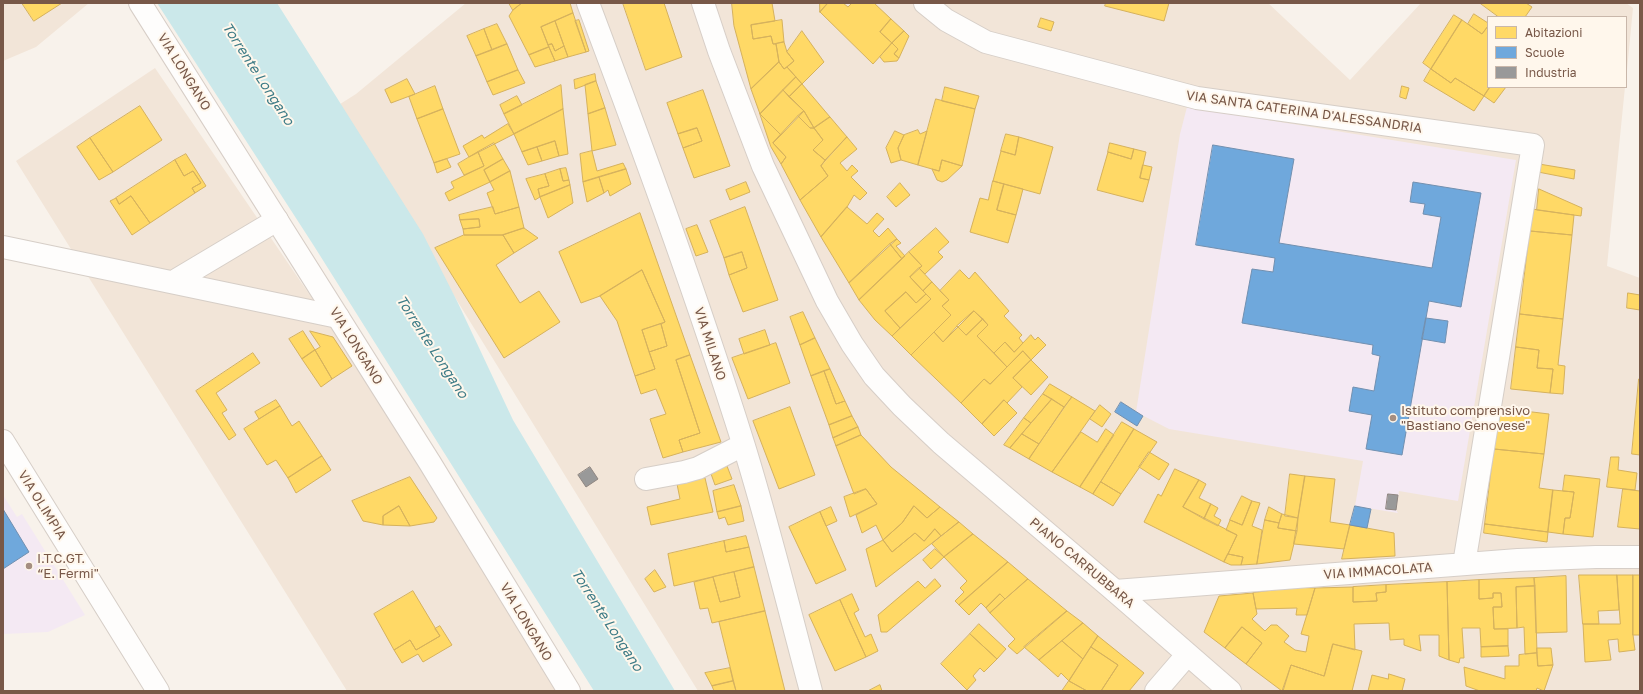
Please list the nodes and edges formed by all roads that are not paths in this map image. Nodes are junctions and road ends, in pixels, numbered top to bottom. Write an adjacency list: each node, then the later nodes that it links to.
1 (140, 3): 5 (street, VIA LONGANO)
2 (588, 3): 10 (street, VIA MILANO)
3 (703, 3): 14 (street, PIANO CARRUBBARA)
4 (924, 3): 13 (street, VIA SANTA CATERINA D'ALESSANDRIA)
5 (277, 220): 7 (street); 8 (street, VIA LONGANO)
6 (3, 247): 7 (street)
7 (173, 282): 8 (street)
8 (338, 317): 17 (street, VIA LONGANO)
9 (3, 441): 16 (street, VIA OLIMPIA)
10 (743, 445): 11 (street); 18 (street, VIA MILANO)
11 (646, 479)
12 (1640, 557): 13 (street, VIA IMMACOLATA)
13 (1464, 564): 14 (street, VIA IMMACOLATA)
14 (1115, 591): 15 (street, PIANO CARRUBBARA)
15 (1187, 655): 19 (street); 20 (street, PIANO CARRUBBARA)
16 (158, 691)
17 (569, 691)
18 (811, 691)
19 (1156, 691)
20 (1230, 691)

